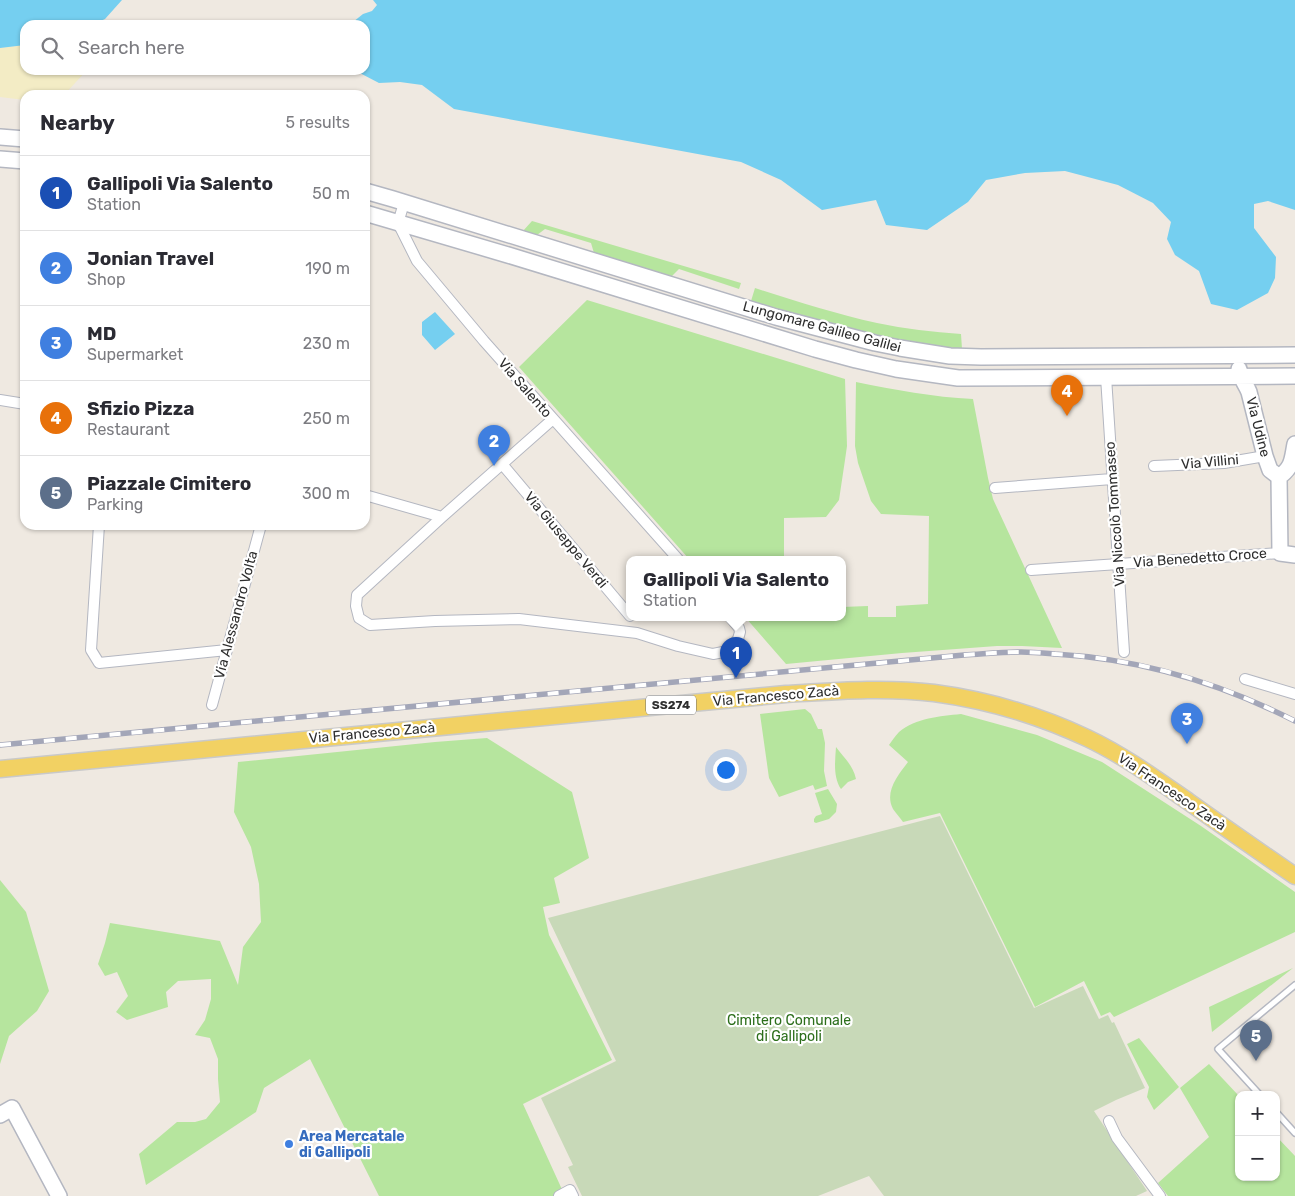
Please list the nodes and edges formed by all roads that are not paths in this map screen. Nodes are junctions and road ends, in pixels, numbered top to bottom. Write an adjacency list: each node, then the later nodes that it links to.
1 (0, 137): 2 (main road)
2 (20, 139)
3 (0, 160): 4 (main road)
4 (20, 161)
5 (370, 192): 6 (main road, Lungomare Galileo Galilei)
6 (404, 203): 8 (street); 11 (main road, Lungomare Galileo Galilei)
7 (370, 215): 8 (main road, Lungomare Galileo Galilei)
8 (398, 223): 13 (main road, Lungomare Galileo Galilei); 17 (street, Via Salento)
9 (1238, 355): 10 (main road, Lungomare Galileo Galilei); 11 (main road, Lungomare Galileo Galilei); 12 (main road)
10 (1295, 355)
11 (1106, 356): 13 (main road)
12 (1240, 375): 13 (main road, Lungomare Galileo Galilei); 14 (main road, Lungomare Galileo Galilei); 19 (main road, Via Udine)
13 (1106, 376): 24 (street, Via Niccolò Tommaseo)
14 (1295, 376)
15 (0, 400): 16 (street)
16 (20, 403)
17 (552, 419): 21 (street); 31 (street, Via Salento)
18 (1295, 444): 20 (main road, Via Udine)
19 (1265, 456): 22 (street, Via Villini); 23 (main road, Via Udine)
20 (1293, 463): 23 (main road, Via Udine)
21 (502, 464): 27 (street); 34 (street, Via Giuseppe Verdi)
22 (1154, 466)
23 (1279, 477): 30 (main road)
24 (1112, 479): 25 (street); 32 (street, Via Niccolò Tommaseo)
25 (995, 488)
26 (370, 496): 27 (street)
27 (442, 517): 37 (street)
28 (99, 530): 38 (street)
29 (260, 530): 38 (street, Via Alessandro Volta)
30 (1288, 554): 32 (street, Via Benedetto Croce)
31 (675, 556)
32 (1118, 564): 33 (street, Via Benedetto Croce); 39 (street, Via Niccolò Tommaseo)
33 (1031, 570)
34 (626, 612)
35 (634, 621): 37 (street, Via Giuseppe Verdi)
36 (734, 621): 37 (street)
37 (637, 633)
38 (227, 650): 42 (street, Via Alessandro Volta)
39 (1124, 652)
40 (1245, 679): 41 (street)
41 (1295, 694)
42 (212, 705)
43 (0, 769): 44 (main road, Via Francesco Zacà / SS274)
44 (1295, 876)
45 (1295, 985): 46 (lane)
46 (1256, 1091)
47 (6, 1112): 51 (main road)
48 (1280, 1116): 50 (lane)
49 (1109, 1121): 54 (street)
50 (1295, 1133)
51 (59, 1196)
52 (559, 1196): 53 (street)
53 (573, 1196)
54 (1160, 1196)

